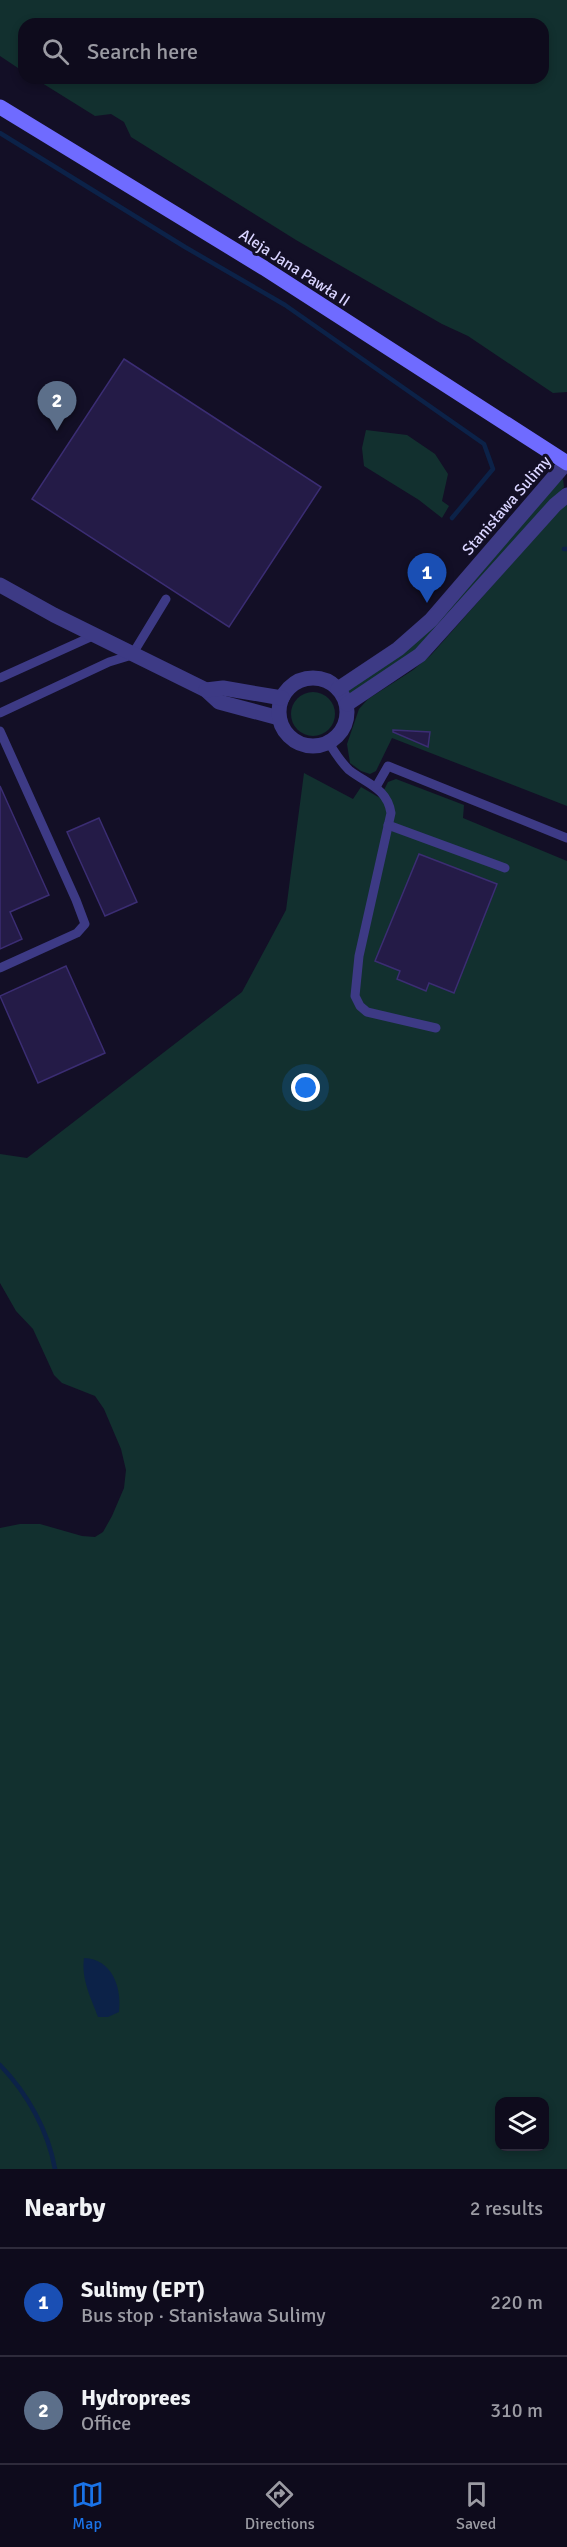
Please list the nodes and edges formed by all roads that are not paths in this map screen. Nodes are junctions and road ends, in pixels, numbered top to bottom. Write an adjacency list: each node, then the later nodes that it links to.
1 (0, 107): 2 (street, Aleja Jana Pawła II)
2 (567, 462): 9 (street, Stanisława Sulimy)
3 (567, 495): 12 (street)
4 (0, 585): 6 (street)
5 (166, 599): 7 (lane)
6 (95, 635): 7 (street); 8 (lane)
7 (132, 655): 10 (street); 13 (lane)
8 (0, 678)
9 (338, 689): 11 (street); 12 (street)
10 (206, 690): 11 (street); 14 (street)
11 (282, 698): 14 (street)
12 (346, 704): 16 (street)
13 (0, 713)
14 (279, 718): 16 (street)
15 (0, 731): 21 (lane)
16 (329, 743): 17 (lane)
17 (376, 787): 18 (lane); 19 (lane)
18 (388, 825): 20 (lane); 22 (lane)
19 (567, 838)
20 (505, 868)
21 (0, 968)
22 (436, 1028)

